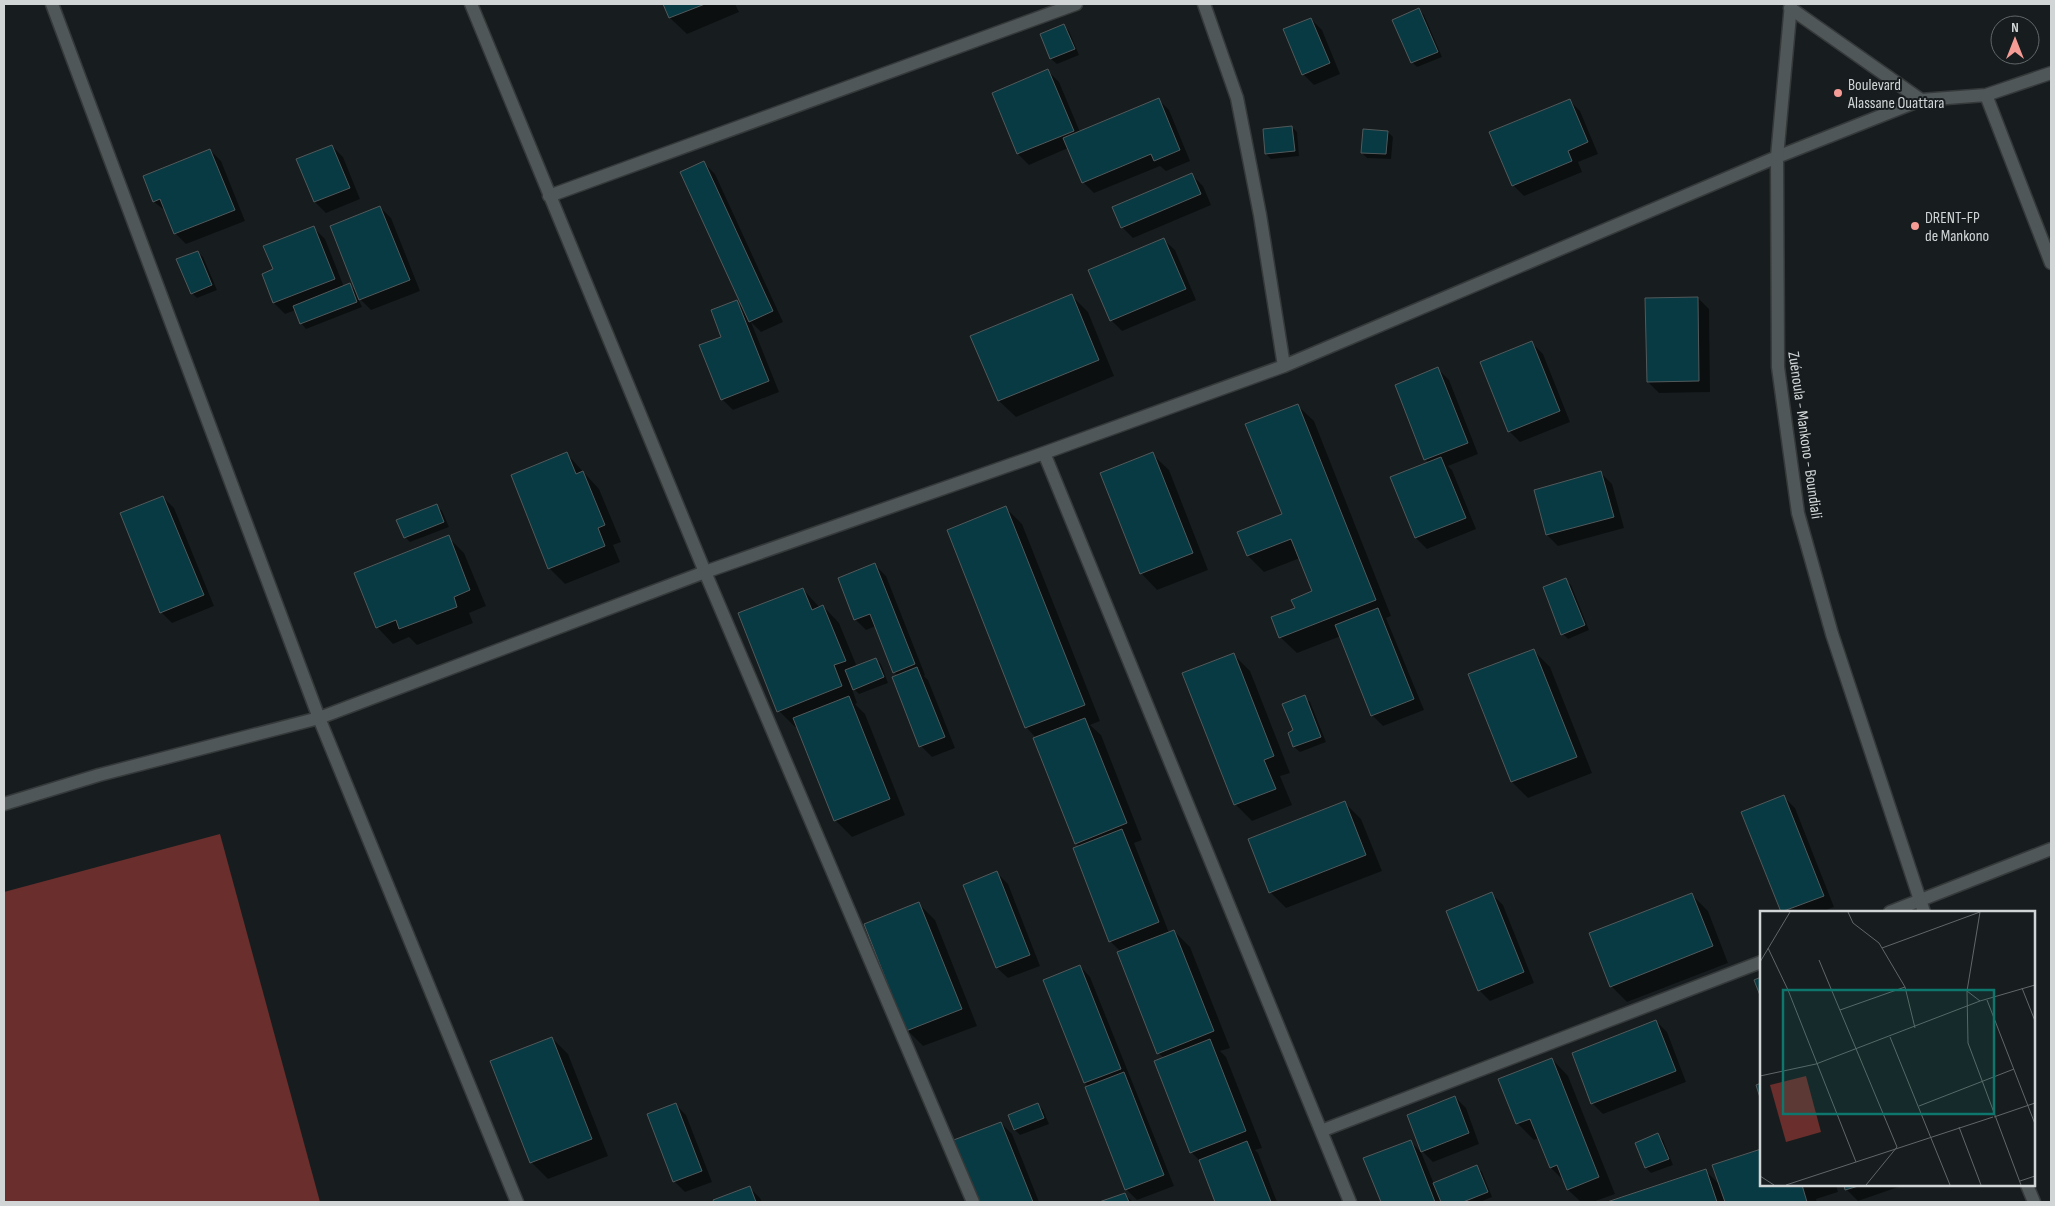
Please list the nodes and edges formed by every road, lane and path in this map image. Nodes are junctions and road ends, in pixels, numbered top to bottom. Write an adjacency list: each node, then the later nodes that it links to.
1 (52, 4): 15 (street)
2 (471, 4): 10 (street)
3 (1076, 4): 10 (street)
4 (1204, 4): 12 (street)
5 (1791, 6): 8 (street); 9 (street, Zuénoula - Mankono - Boundiali)
6 (2051, 73): 7 (street)
7 (1986, 95): 8 (street); 11 (street)
8 (1921, 100): 9 (street)
9 (1777, 157): 12 (street); 18 (street, Zuénoula - Mankono - Boundiali)
10 (549, 196): 14 (street)
11 (2051, 263)
12 (1284, 366): 13 (street)
13 (1044, 453): 14 (street); 21 (street)
14 (705, 572): 15 (street); 24 (street)
15 (319, 718): 16 (street); 23 (street)
16 (4, 804)
17 (2051, 849): 18 (street)
18 (1922, 906): 19 (street)
19 (1895, 911)
20 (1760, 962): 21 (street)
21 (1321, 1132): 25 (street)
22 (2027, 1186): 26 (street)
23 (517, 1202)
24 (973, 1202)
25 (1350, 1202)
26 (2034, 1202)

